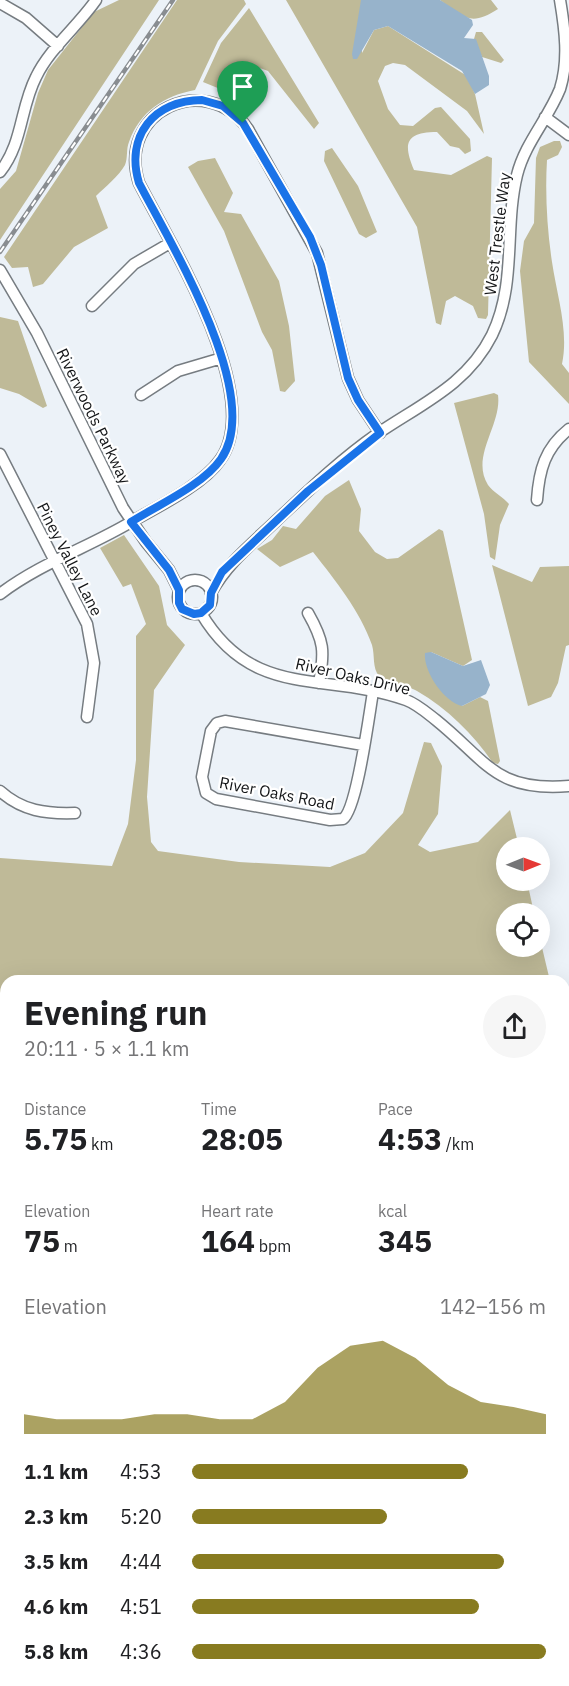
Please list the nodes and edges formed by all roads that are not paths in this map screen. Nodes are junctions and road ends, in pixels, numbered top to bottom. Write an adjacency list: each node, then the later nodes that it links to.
1 (96, 0): 4 (street)
2 (560, 0): 5 (street, West Trestle Way)
3 (0, 3): 4 (street)
4 (58, 46): 7 (street)
5 (545, 117): 6 (street); 14 (street, West Trestle Way)
6 (569, 135)
7 (0, 172)
8 (170, 243): 10 (street); 11 (street); 14 (street)
9 (0, 270): 17 (street, Riverwoods Parkway)
10 (92, 306)
11 (222, 358): 12 (street); 17 (street)
12 (141, 395)
13 (569, 429): 16 (street)
14 (380, 433): 20 (street, West Trestle Way)
15 (0, 454): 18 (street, Piney Valley Lane)
16 (537, 500)
17 (131, 522): 18 (street); 19 (street, Riverwoods Parkway)
18 (57, 562): 24 (street); 29 (street, Piney Valley Lane)
19 (169, 570): 21 (street, Riverwoods Parkway); 22 (street, Riverwoods Parkway)
20 (222, 572): 21 (street, West Trestle Way); 23 (street, West Trestle Way)
21 (196, 581): 22 (street); 23 (street)
22 (179, 590): 25 (street)
23 (211, 593): 25 (street)
24 (0, 594)
25 (201, 613): 27 (street, River Oaks Drive)
26 (308, 613): 27 (street)
27 (319, 682): 28 (street, River Oaks Drive)
28 (373, 692): 30 (street, River Oaks Road); 31 (street, River Oaks Drive)
29 (87, 717)
30 (363, 745): 30 (street, River Oaks Road)
31 (569, 786)
32 (0, 791): 33 (street)
33 (75, 813)

